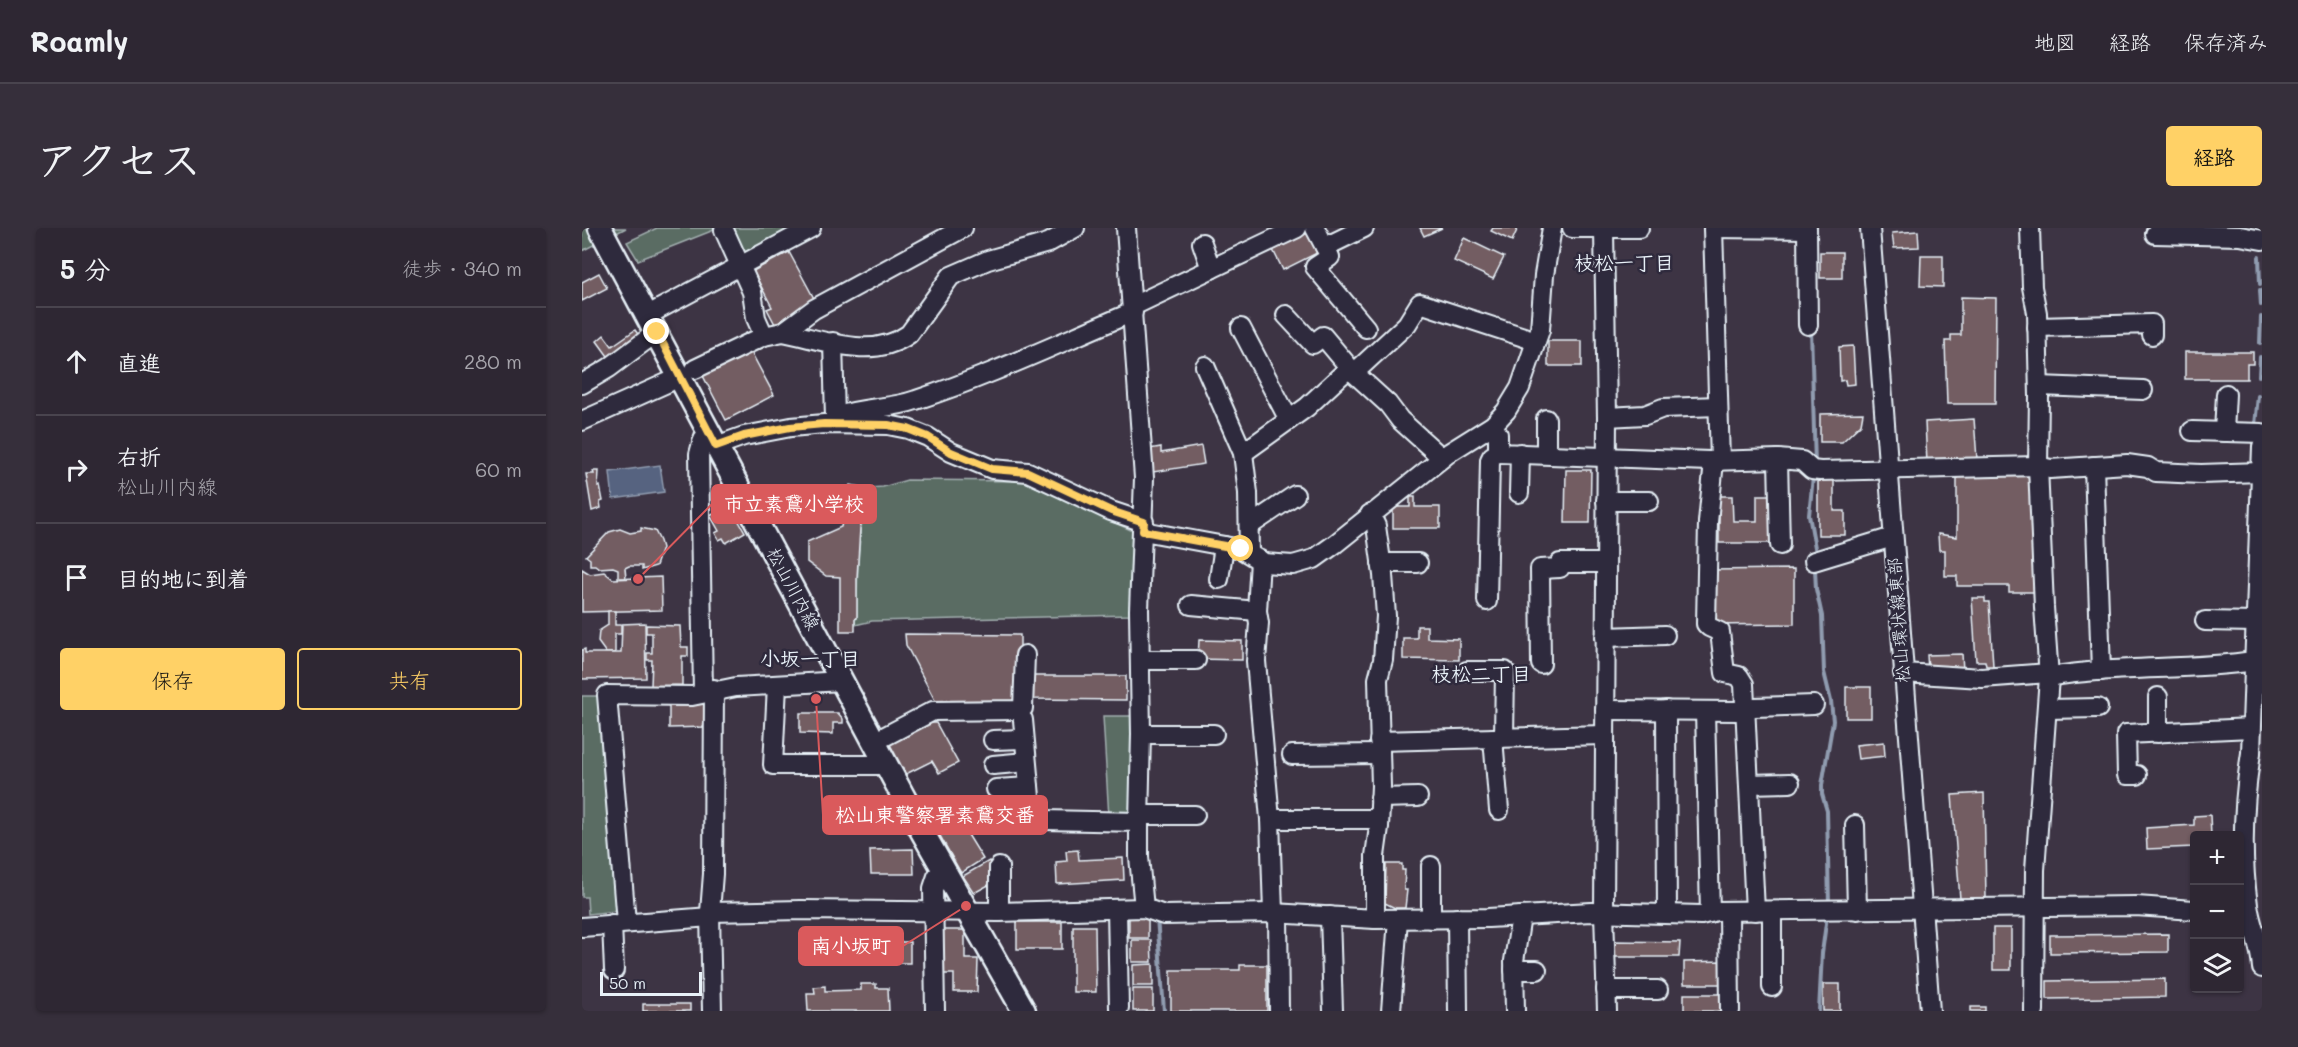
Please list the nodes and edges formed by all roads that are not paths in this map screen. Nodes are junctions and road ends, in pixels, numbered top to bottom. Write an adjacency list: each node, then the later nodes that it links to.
1 (600, 228): 28 (main road, 松山川内線)
2 (811, 228): 24 (street)
3 (963, 228): 33 (street)
4 (1075, 228): 37 (street)
5 (1126, 228): 26 (street)
6 (1297, 228): 25 (street)
7 (1315, 228): 23 (street)
8 (1364, 228): 23 (street)
9 (1552, 228): 36 (street)
10 (1572, 228): 19 (street)
11 (1639, 228): 19 (street)
12 (1713, 228): 13 (street); 46 (street)
13 (1749, 228): 14 (street)
14 (1768, 228): 15 (street)
15 (1807, 228): 29 (street)
16 (1870, 228): 69 (street, 松山環状線東部)
17 (2030, 228): 30 (street)
18 (724, 230): 24 (street)
19 (1604, 230): 47 (street)
20 (2163, 239): 21 (street)
21 (2262, 240)
22 (1202, 243): 25 (street)
23 (1325, 247): 32 (street)
24 (741, 265): 28 (street); 35 (street)
25 (1211, 269): 26 (street)
26 (1133, 309): 51 (street); 75 (street)
27 (1286, 315): 40 (street)
28 (653, 324): 42 (street); 56 (main road, 松山川内線)
29 (1808, 325)
30 (2037, 327): 34 (street); 43 (street)
31 (1241, 328): 49 (street)
32 (1366, 328)
33 (783, 332): 35 (street); 37 (street)
34 (2152, 335)
35 (764, 336): 39 (street)
36 (1536, 341): 40 (street); 52 (street)
37 (833, 342): 51 (street)
38 (1204, 366): 58 (street)
39 (694, 369)
40 (1352, 371): 49 (street); 63 (street)
41 (669, 382): 50 (street)
42 (582, 384)
43 (2039, 386): 44 (street); 66 (street)
44 (2143, 390)
45 (2226, 394): 54 (street)
46 (1718, 406): 47 (street); 65 (street)
47 (1607, 417): 62 (street)
48 (1546, 419): 61 (street)
49 (1289, 420): 58 (street)
50 (582, 421)
51 (835, 421): 56 (street); 75 (street)
52 (1493, 425): 59 (street); 63 (street)
53 (2192, 430): 54 (street)
54 (2224, 432): 55 (street)
55 (2262, 433)
56 (713, 440): 102 (main road, 松山川内線); 104 (street)
57 (2262, 446): 68 (street)
58 (1243, 453): 76 (street)
59 (1498, 453): 60 (street); 86 (street)
60 (1520, 453): 61 (street); 70 (street)
61 (1546, 454): 62 (street)
62 (1606, 456): 65 (street); 72 (street)
63 (1442, 458): 74 (street)
64 (1778, 459): 65 (street); 69 (street); 78 (street)
65 (1717, 461): 108 (street)
66 (2038, 466): 67 (street); 69 (street); 101 (street)
67 (2094, 466): 68 (street); 98 (street)
68 (2261, 467): 89 (street)
69 (1888, 468): 77 (street, 松山環状線東部)
70 (1519, 493)
71 (1294, 495): 76 (street)
72 (1606, 501): 73 (street); 82 (street)
73 (1649, 501)
74 (1370, 514): 80 (street); 83 (street)
75 (1144, 526): 79 (street); 94 (street)
76 (1248, 526): 80 (street)
77 (1893, 537): 81 (street); 100 (street, 松山環状線東部)
78 (1780, 545)
79 (1224, 546): 80 (street); 85 (street)
80 (1255, 556): 88 (street)
81 (1814, 561)
82 (1606, 562): 92 (street); 97 (street)
83 (1381, 563): 84 (street); 123 (street)
84 (1418, 563)
85 (1219, 579)
86 (1487, 601)
87 (1191, 605): 88 (street)
88 (1257, 611): 139 (street)
89 (2258, 615): 90 (street); 96 (street)
90 (2205, 621)
91 (1665, 635): 92 (street)
92 (1605, 637): 110 (street)
93 (1025, 655): 122 (street)
94 (1140, 660): 95 (street); 116 (street)
95 (1196, 660)
96 (2254, 661): 98 (street); 121 (street)
97 (1541, 664)
98 (2101, 670): 101 (street)
99 (1467, 671): 118 (street)
100 (1903, 673): 101 (street); 151 (street, 松山環状線東部)
101 (2049, 675): 109 (street)
102 (842, 681): 103 (street); 122 (main road, 松山川内線)
103 (777, 685): 104 (street); 126 (street)
104 (708, 691): 161 (street); 169 (street)
105 (2158, 697): 114 (street)
106 (1814, 705): 108 (street)
107 (2098, 708): 109 (street)
108 (1746, 709): 112 (street); 130 (street)
109 (2048, 709): 147 (street)
110 (1605, 710): 111 (street); 117 (street)
111 (1666, 710): 112 (street); 162 (street)
112 (1705, 711): 160 (street)
113 (1023, 720): 119 (street)
114 (2158, 733): 121 (street); 128 (street)
115 (1214, 734): 116 (street)
116 (1141, 735): 138 (street)
117 (1604, 735): 118 (street); 158 (street)
118 (1498, 738): 123 (street); 135 (street)
119 (1023, 739): 120 (street); 125 (street)
120 (993, 740)
121 (2255, 740): 146 (street)
122 (874, 742): 126 (main road, 松山川内線)
123 (1379, 748): 124 (street); 134 (street)
124 (1292, 755)
125 (1026, 762): 127 (street); 131 (street)
126 (886, 765): 142 (main road, 松山川内線)
127 (993, 765)
128 (2137, 775)
129 (1790, 783): 130 (street)
130 (1749, 784): 156 (street)
131 (1029, 787): 132 (street); 137 (street)
132 (996, 789)
133 (1418, 797): 134 (street)
134 (1380, 798): 140 (street)
135 (1499, 810)
136 (1195, 815): 138 (street)
137 (1032, 819): 138 (street); 142 (street)
138 (1139, 819): 148 (street)
139 (1270, 819): 140 (street); 159 (street)
140 (1379, 819): 166 (street)
141 (1856, 825): 150 (street)
142 (919, 826): 145 (main road, 松山川内線)
143 (1431, 866): 168 (street)
144 (999, 867): 157 (street)
145 (945, 871): 153 (street); 154 (main road, 松山川内線)
146 (2249, 903): 171 (street)
147 (2035, 906): 151 (street); 152 (street); 190 (street)
148 (1144, 908): 149 (street); 159 (street)
149 (1117, 909): 157 (street); 178 (street)
150 (1857, 910): 151 (street); 156 (street)
151 (1923, 910): 189 (street, 松山環状線東部)
152 (2190, 910)
153 (933, 911): 154 (street); 161 (street); 180 (street)
154 (968, 911): 157 (street); 181 (main road, 松山川内線)
155 (1729, 911): 156 (street); 160 (street); 188 (street)
156 (1764, 911): 175 (street)
157 (999, 912)
158 (1604, 912): 162 (street); 164 (street); 176 (street)
159 (1276, 913): 163 (street); 182 (street)
160 (1710, 913): 162 (street)
161 (710, 914): 169 (street); 179 (street)
162 (1667, 914)
163 (1330, 916): 166 (street); 183 (street)
164 (1521, 916): 165 (street); 173 (street)
165 (1457, 918): 168 (street); 185 (street)
166 (1375, 919): 167 (street)
167 (1398, 919): 168 (street); 184 (street)
168 (1431, 919)
169 (619, 923): 170 (street); 172 (street)
170 (582, 927)
171 (2262, 968)
172 (614, 970)
173 (1514, 970): 174 (street); 186 (street)
174 (1537, 970)
175 (1772, 987)
176 (1606, 990): 177 (street); 187 (street)
177 (1658, 990)
178 (1119, 1008)
179 (712, 1011)
180 (935, 1011)
181 (1024, 1011)
182 (1279, 1011)
183 (1333, 1011)
184 (1391, 1011)
185 (1458, 1011)
186 (1515, 1011)
187 (1607, 1011)
188 (1730, 1011)
189 (1930, 1011)
190 (2034, 1011)

